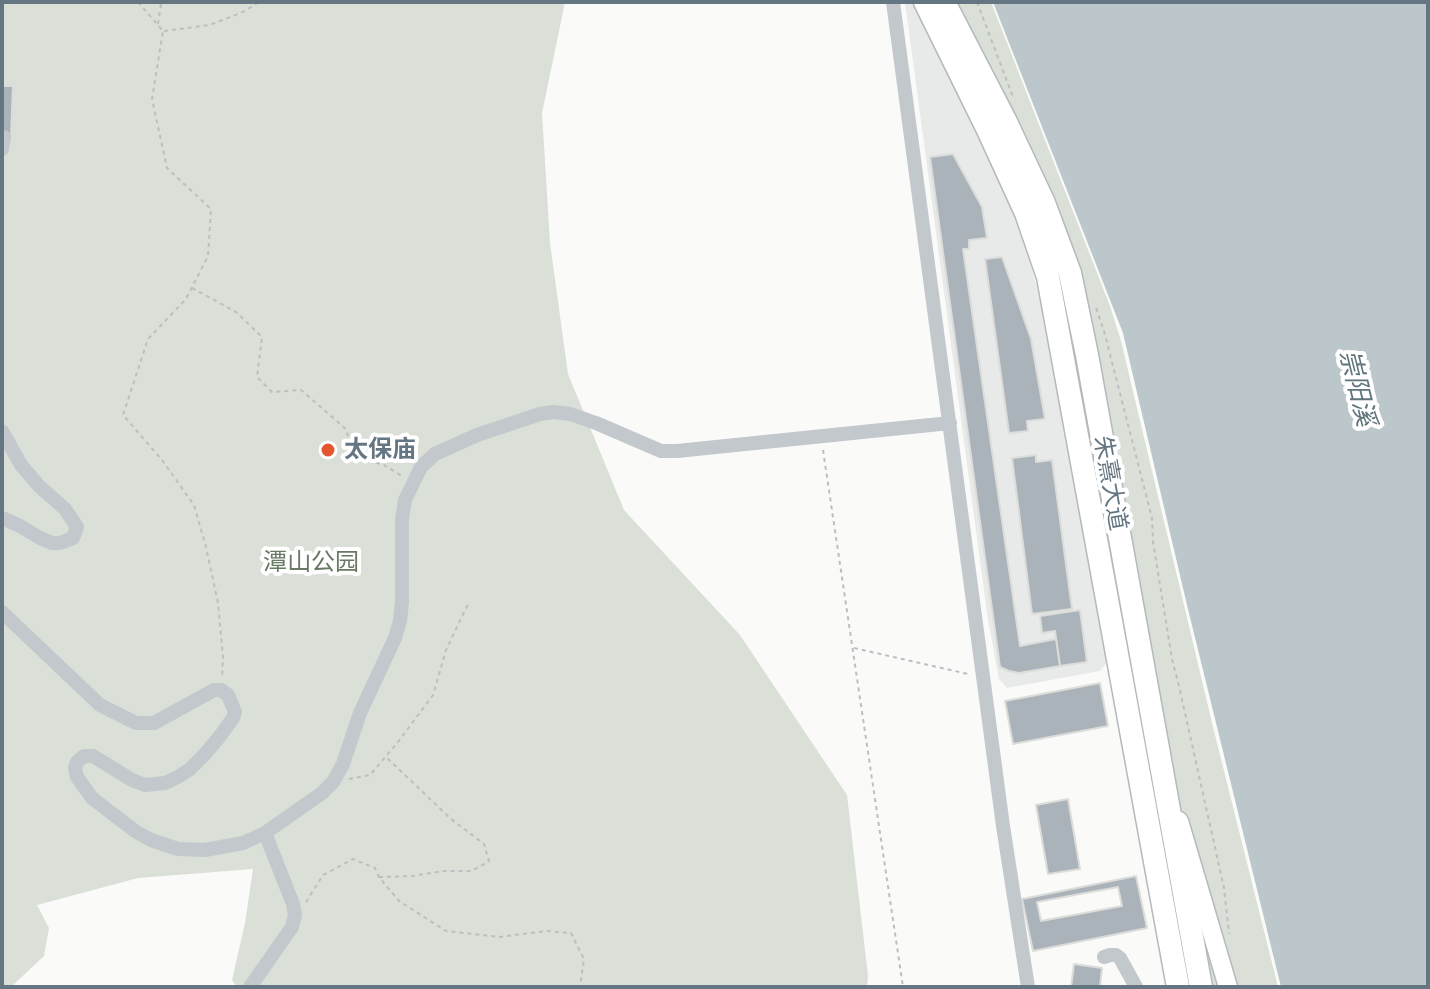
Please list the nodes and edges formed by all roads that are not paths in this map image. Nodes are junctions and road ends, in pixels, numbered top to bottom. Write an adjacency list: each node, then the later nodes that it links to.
1 (893, 2): 4 (street)
2 (925, 2): 14 (highway, 朱熹大道)
3 (944, 2): 8 (highway, 朱熹大道)
4 (950, 423): 9 (street); 12 (street)
5 (2, 431): 6 (street)
6 (2, 518)
7 (2, 612): 9 (street)
8 (1159, 755): 15 (highway, 朱熹大道); 16 (main road)
9 (265, 833): 11 (street)
10 (1104, 957): 13 (street)
11 (250, 987)
12 (1028, 987)
13 (1136, 987)
14 (1178, 987)
15 (1201, 987)
16 (1228, 987)

